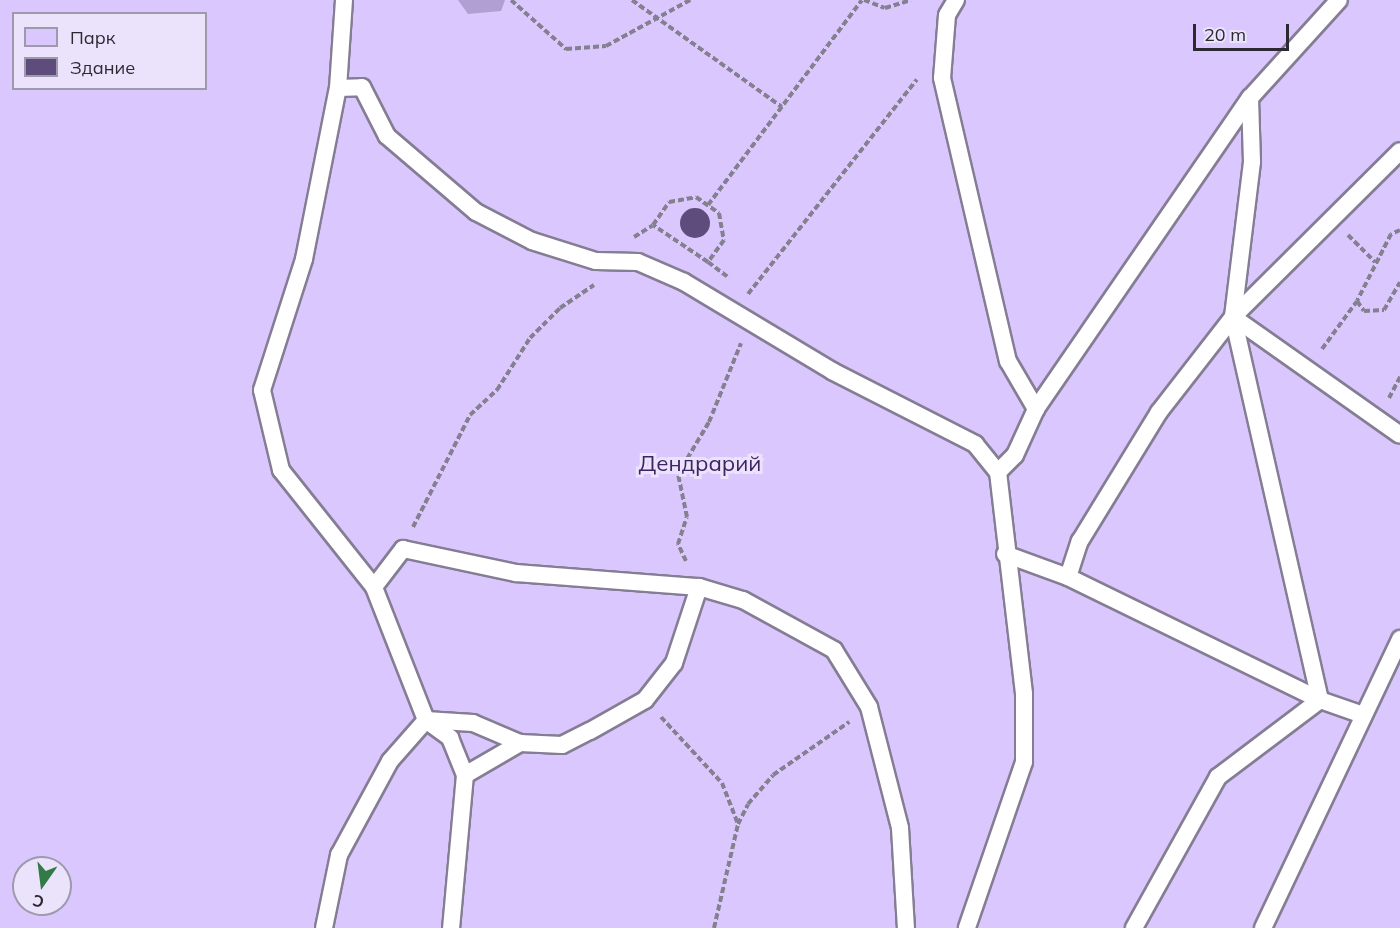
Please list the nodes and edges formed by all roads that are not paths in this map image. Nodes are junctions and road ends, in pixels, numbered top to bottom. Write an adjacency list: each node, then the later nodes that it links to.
1 (344, 0): 4 (lane)
2 (956, 0): 8 (lane)
3 (1340, 0): 5 (lane)
4 (338, 88): 10 (lane); 13 (lane)
5 (1250, 98): 7 (lane); 8 (lane)
6 (1400, 151): 7 (lane)
7 (1233, 317): 9 (lane); 12 (lane); 16 (lane)
8 (1036, 409): 10 (lane)
9 (1400, 435)
10 (998, 472): 11 (lane)
11 (1005, 554): 12 (lane); 24 (lane)
12 (1068, 577): 16 (lane)
13 (374, 587): 14 (lane); 18 (lane)
14 (699, 587): 19 (lane); 23 (lane)
15 (1400, 639): 17 (lane)
16 (1320, 700): 17 (lane); 25 (lane)
17 (1363, 715): 26 (lane)
18 (426, 720): 19 (lane); 20 (lane); 21 (lane)
19 (520, 743): 20 (lane)
20 (465, 775): 22 (lane)
21 (324, 928)
22 (451, 928)
23 (906, 928)
24 (967, 928)
25 (1134, 928)
26 (1263, 928)

